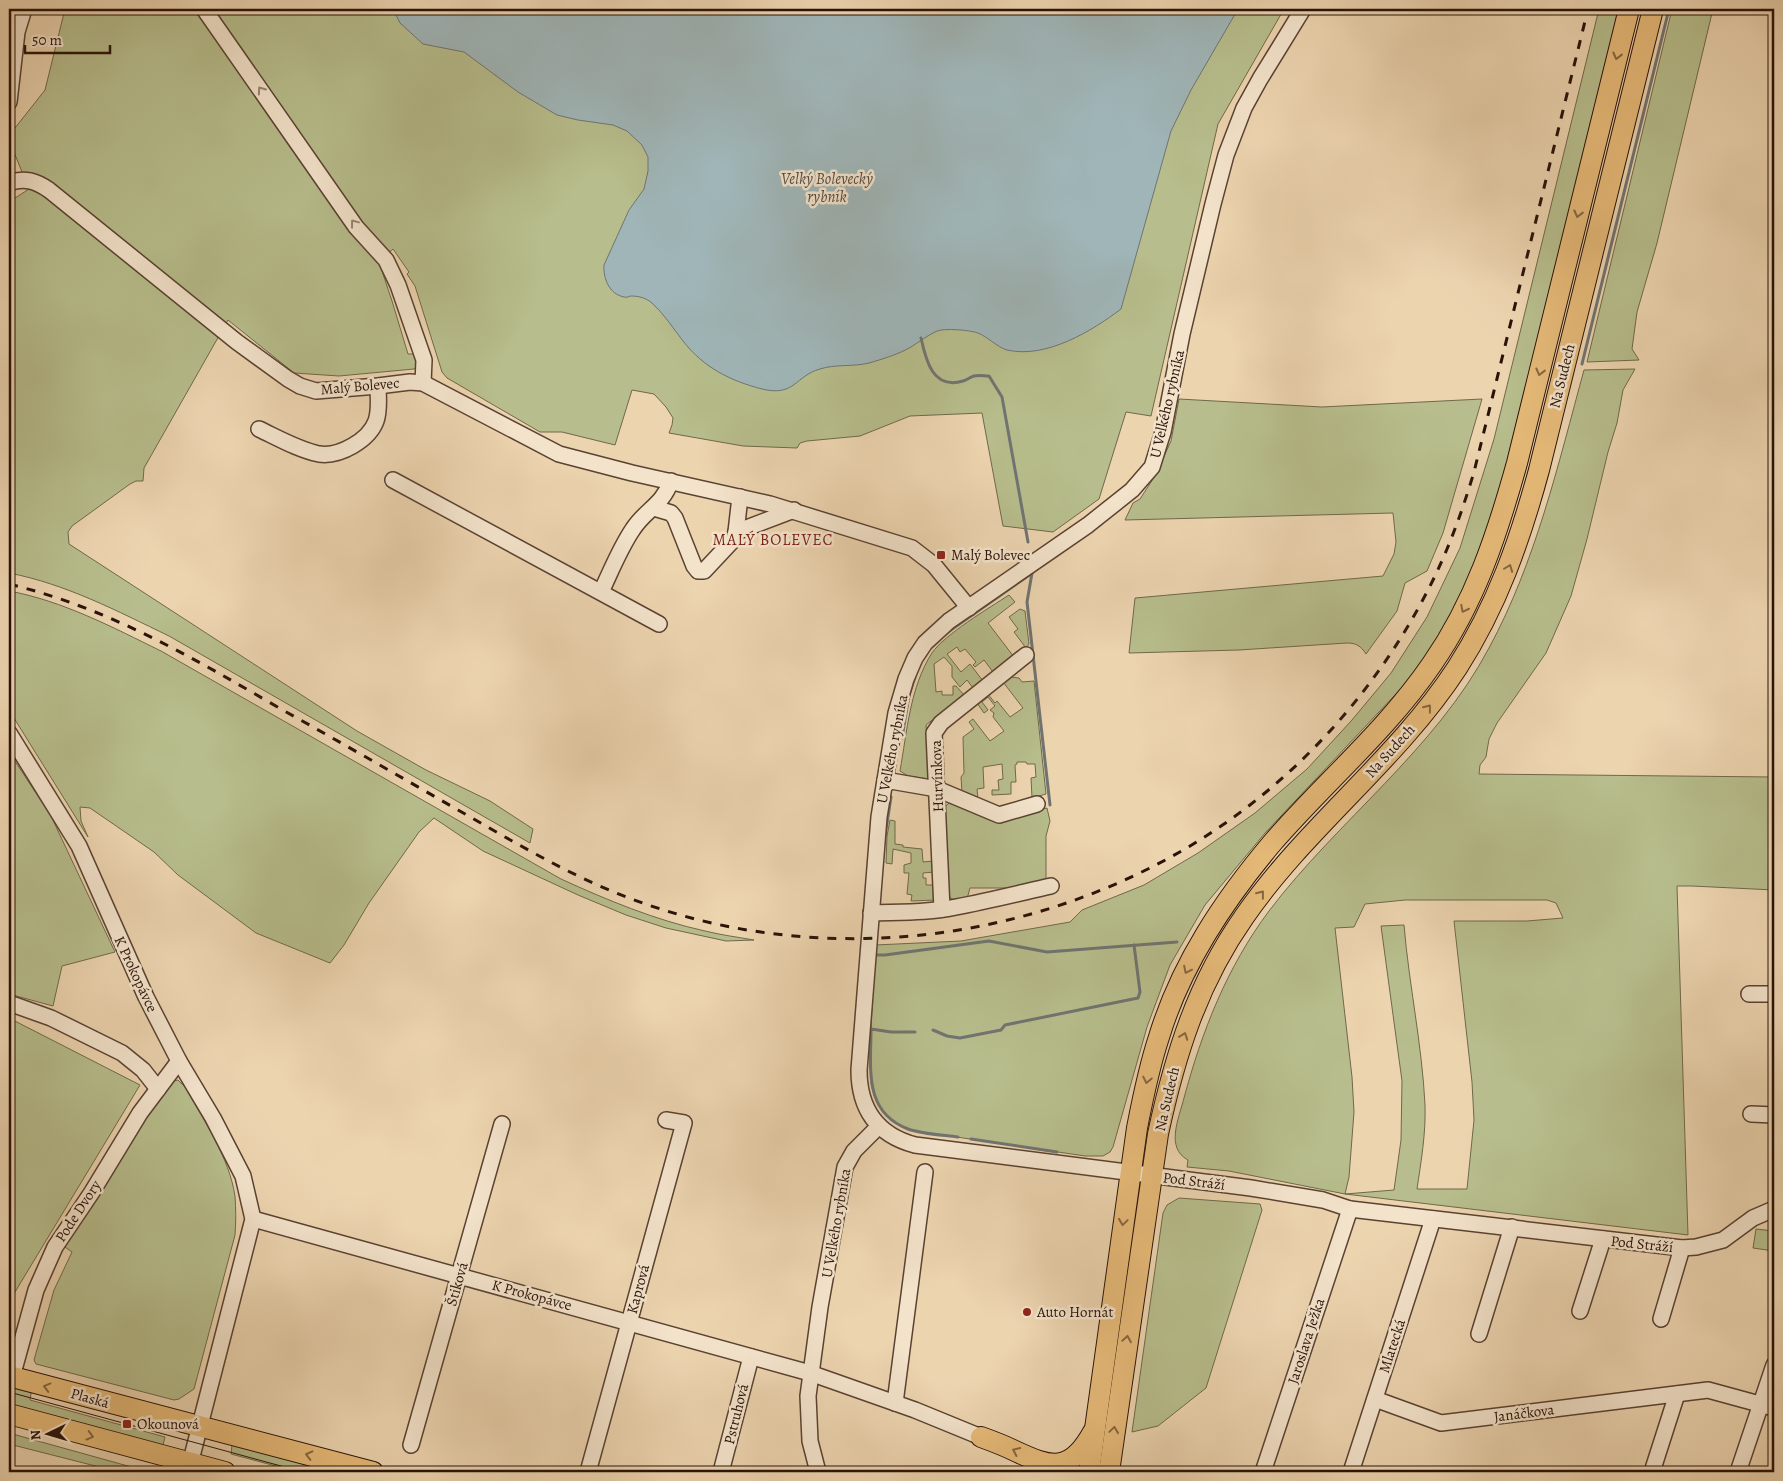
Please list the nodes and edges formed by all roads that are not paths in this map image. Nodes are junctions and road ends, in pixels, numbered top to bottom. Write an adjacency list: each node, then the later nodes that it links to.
1 (24, 9): 6 (street)
2 (204, 9): 8 (street, one-way to 2)
3 (1303, 9): 18 (street, U Velkého rybníka)
4 (1629, 9): 39 (main road, Na Sudech, one-way to 39)
5 (1652, 9): 40 (main road, Na Sudech, one-way to 5)
6 (9, 102)
7 (9, 183): 9 (street, Malý Bolevec)
8 (423, 382): 9 (street, Malý Bolevec); 12 (street)
9 (378, 386): 10 (street)
10 (259, 429)
11 (393, 480): 17 (street)
12 (671, 481): 13 (street); 14 (street)
13 (740, 496): 15 (street); 16 (street)
14 (654, 508): 16 (street); 17 (street)
15 (794, 510): 16 (street); 18 (street)
16 (736, 532)
17 (601, 592): 19 (street)
18 (969, 608): 22 (street, U Velkého rybníka)
19 (659, 624)
20 (1026, 655): 23 (street, Hurvínkova)
21 (9, 733): 31 (street, K Prokopávce)
22 (885, 780): 23 (street); 27 (street, U Velkého rybníka)
23 (937, 789): 24 (street); 26 (street, Hurvínkova)
24 (1036, 804)
25 (1051, 886): 26 (street)
26 (942, 909): 27 (street)
27 (871, 913): 37 (street, U Velkého rybníka)
28 (1749, 994): 29 (street)
29 (1774, 994)
30 (9, 1003): 32 (street)
31 (179, 1061): 32 (street, Pode Dvory); 43 (street, K Prokopávce)
32 (158, 1089): 56 (street, Pode Dvory)
33 (1751, 1114): 34 (street)
34 (1774, 1115)
35 (666, 1120): 51 (street, Kaprová)
36 (502, 1124): 48 (street, Štiková)
37 (879, 1126): 39 (street, Pod Stráží); 55 (street, U Velkého rybníka)
38 (925, 1172): 59 (street)
39 (1130, 1173): 40 (street, Pod Stráží); 62 (main road, Na Sudech, one-way to 62)
40 (1151, 1176): 41 (street, Pod Stráží); 73 (main road, Na Sudech, one-way to 40)
41 (1350, 1209): 44 (street, Pod Stráží); 74 (street, Jaroslava Ježka)
42 (1774, 1209): 47 (street, Pod Stráží)
43 (253, 1219): 48 (street, K Prokopávce); 63 (street, K Prokopávce)
44 (1434, 1219): 45 (street, Pod Stráží); 58 (street, Mlatecká)
45 (1512, 1227): 46 (street, Pod Stráží); 52 (street)
46 (1602, 1240): 47 (street, Pod Stráží); 49 (street, Pod Stráží)
47 (1682, 1248): 50 (street, Pod Stráží)
48 (459, 1275): 51 (street, K Prokopávce); 65 (street, Štiková)
49 (1580, 1311)
50 (1661, 1319)
51 (629, 1322): 53 (street, K Prokopávce); 69 (street, Kaprová)
52 (1479, 1334)
53 (751, 1357): 55 (street, K Prokopávce); 70 (street, Pstruhová)
54 (1774, 1365): 60 (street)
55 (810, 1373): 59 (street); 71 (street, U Velkého rybníka)
56 (10, 1376): 63 (main road, Plaská, one-way to 56)
57 (1677, 1394): 58 (street, Janáčkova); 60 (street, Janáčkova); 76 (street)
58 (1375, 1399): 75 (street, Mlatecká)
59 (895, 1403): 64 (street)
60 (1768, 1406): 77 (street)
61 (9, 1414): 66 (main road, one-way to 66)
62 (1096, 1426): 64 (main road, one-way to 64); 72 (main road, Na Sudech)
63 (200, 1427): 66 (street); 68 (main road, Plaská, one-way to 63)
64 (981, 1437)
65 (411, 1445)
66 (189, 1467): 67 (main road)
67 (225, 1472)
68 (373, 1472)
69 (588, 1472)
70 (721, 1472)
71 (818, 1472)
72 (1089, 1472)
73 (1109, 1472)
74 (1263, 1472)
75 (1351, 1472)
76 (1652, 1472)
77 (1738, 1472)

